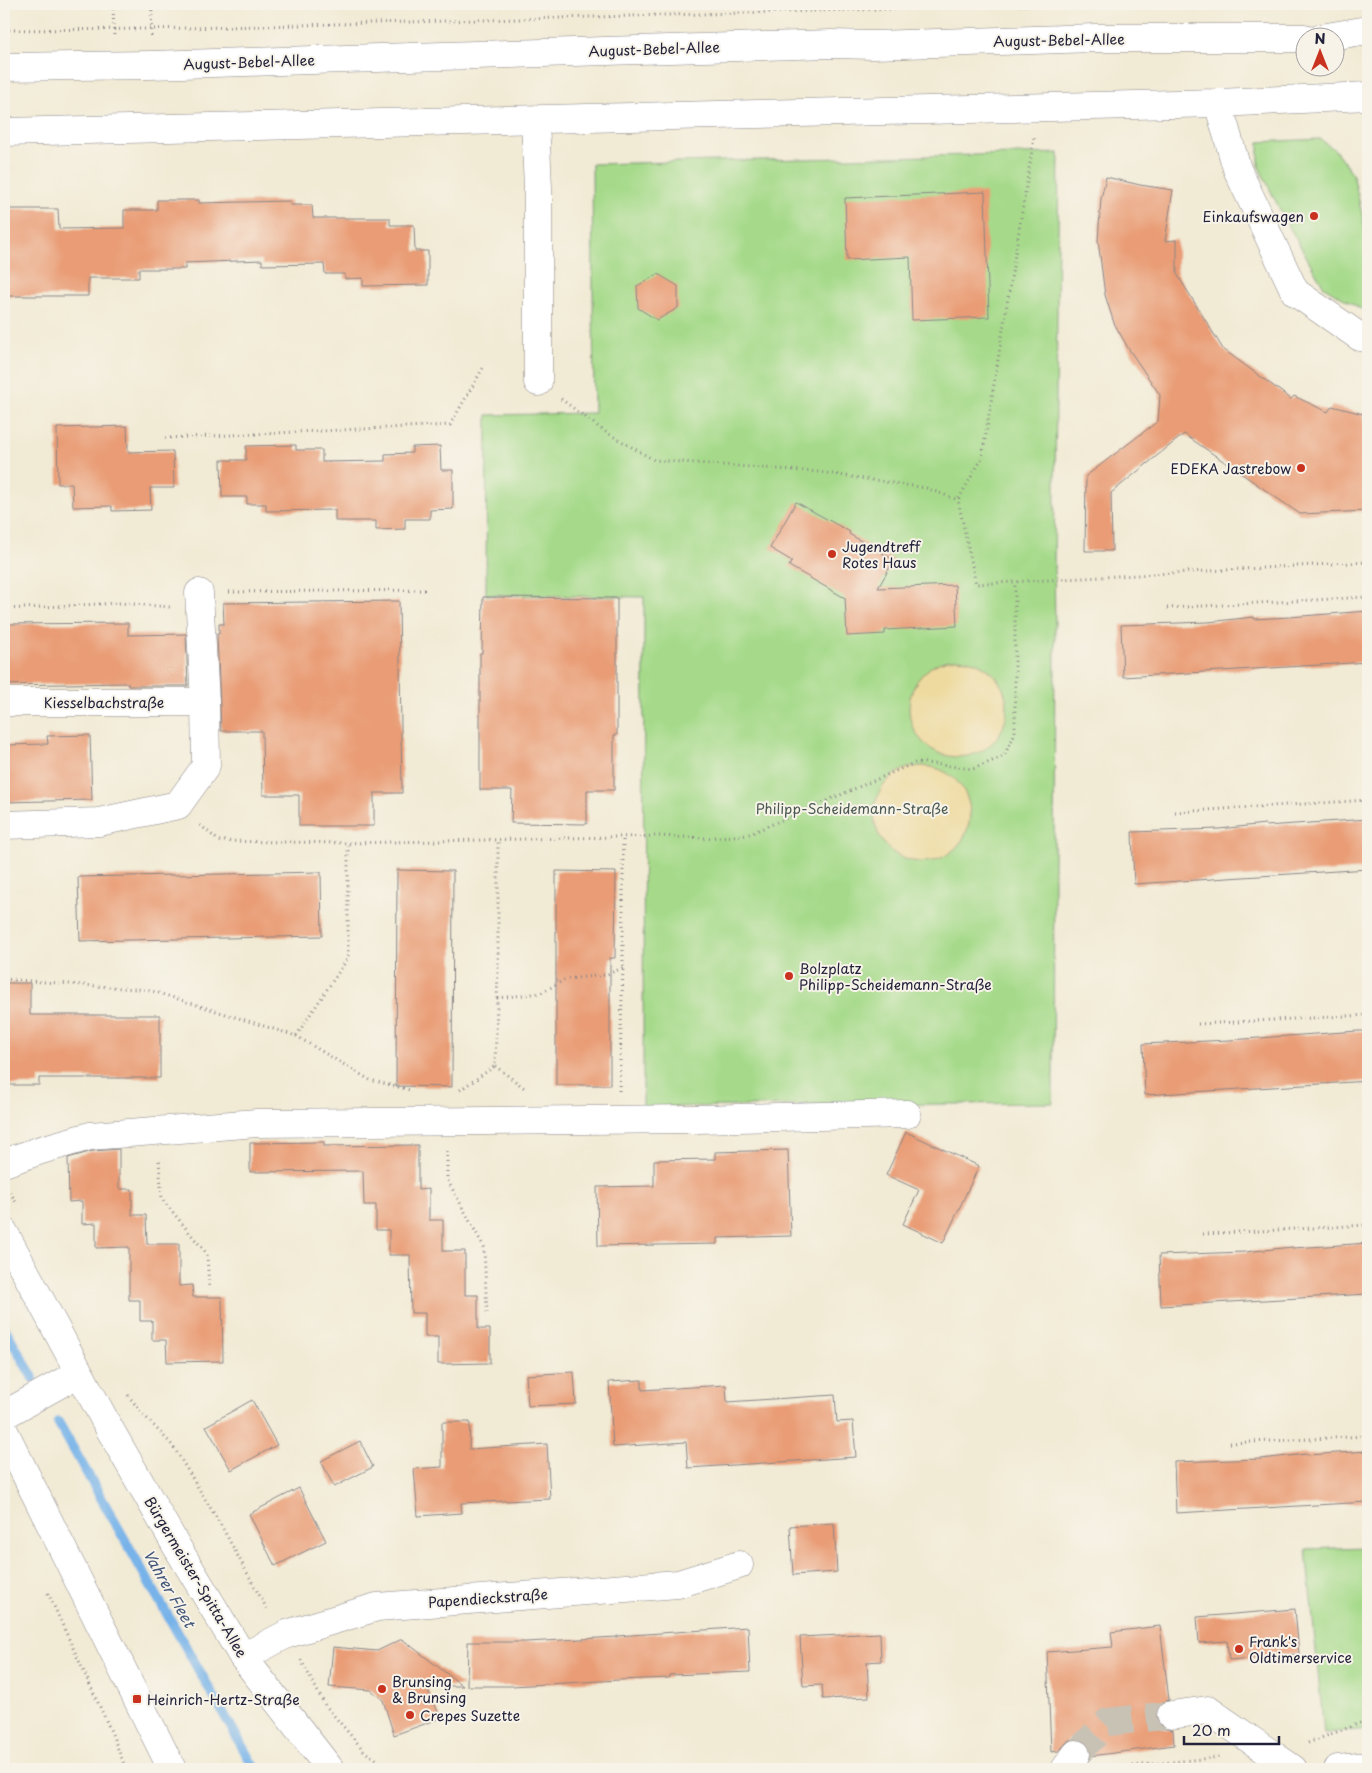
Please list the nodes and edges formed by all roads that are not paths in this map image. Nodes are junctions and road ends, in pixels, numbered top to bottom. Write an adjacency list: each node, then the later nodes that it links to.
1 (1368, 30): 2 (street)
2 (1344, 34)
3 (1294, 38): 4 (street, August-Bebel-Allee)
4 (4, 67)
5 (1368, 96): 6 (street)
6 (1218, 103): 7 (street); 9 (street)
7 (535, 120): 8 (street); 10 (street)
8 (4, 132)
9 (1368, 338)
10 (538, 382)
11 (199, 603): 13 (street)
12 (4, 702): 13 (street, Kiesselbachstraße)
13 (204, 702): 14 (street)
14 (4, 825)
15 (907, 1114): 16 (street)
16 (4, 1163)
17 (4, 1232): 18 (street, Bürgermeister-Spitta-Allee)
18 (79, 1373): 19 (street); 22 (street, Bürgermeister-Spitta-Allee)
19 (4, 1415)
20 (4, 1431): 25 (street)
21 (739, 1565): 22 (street, Papendieckstraße)
22 (243, 1657): 26 (street, Bürgermeister-Spitta-Allee)
23 (1170, 1715): 27 (street)
24 (1368, 1766): 28 (street)
25 (172, 1769)
26 (330, 1769)
27 (1293, 1769)
28 (1338, 1769)

